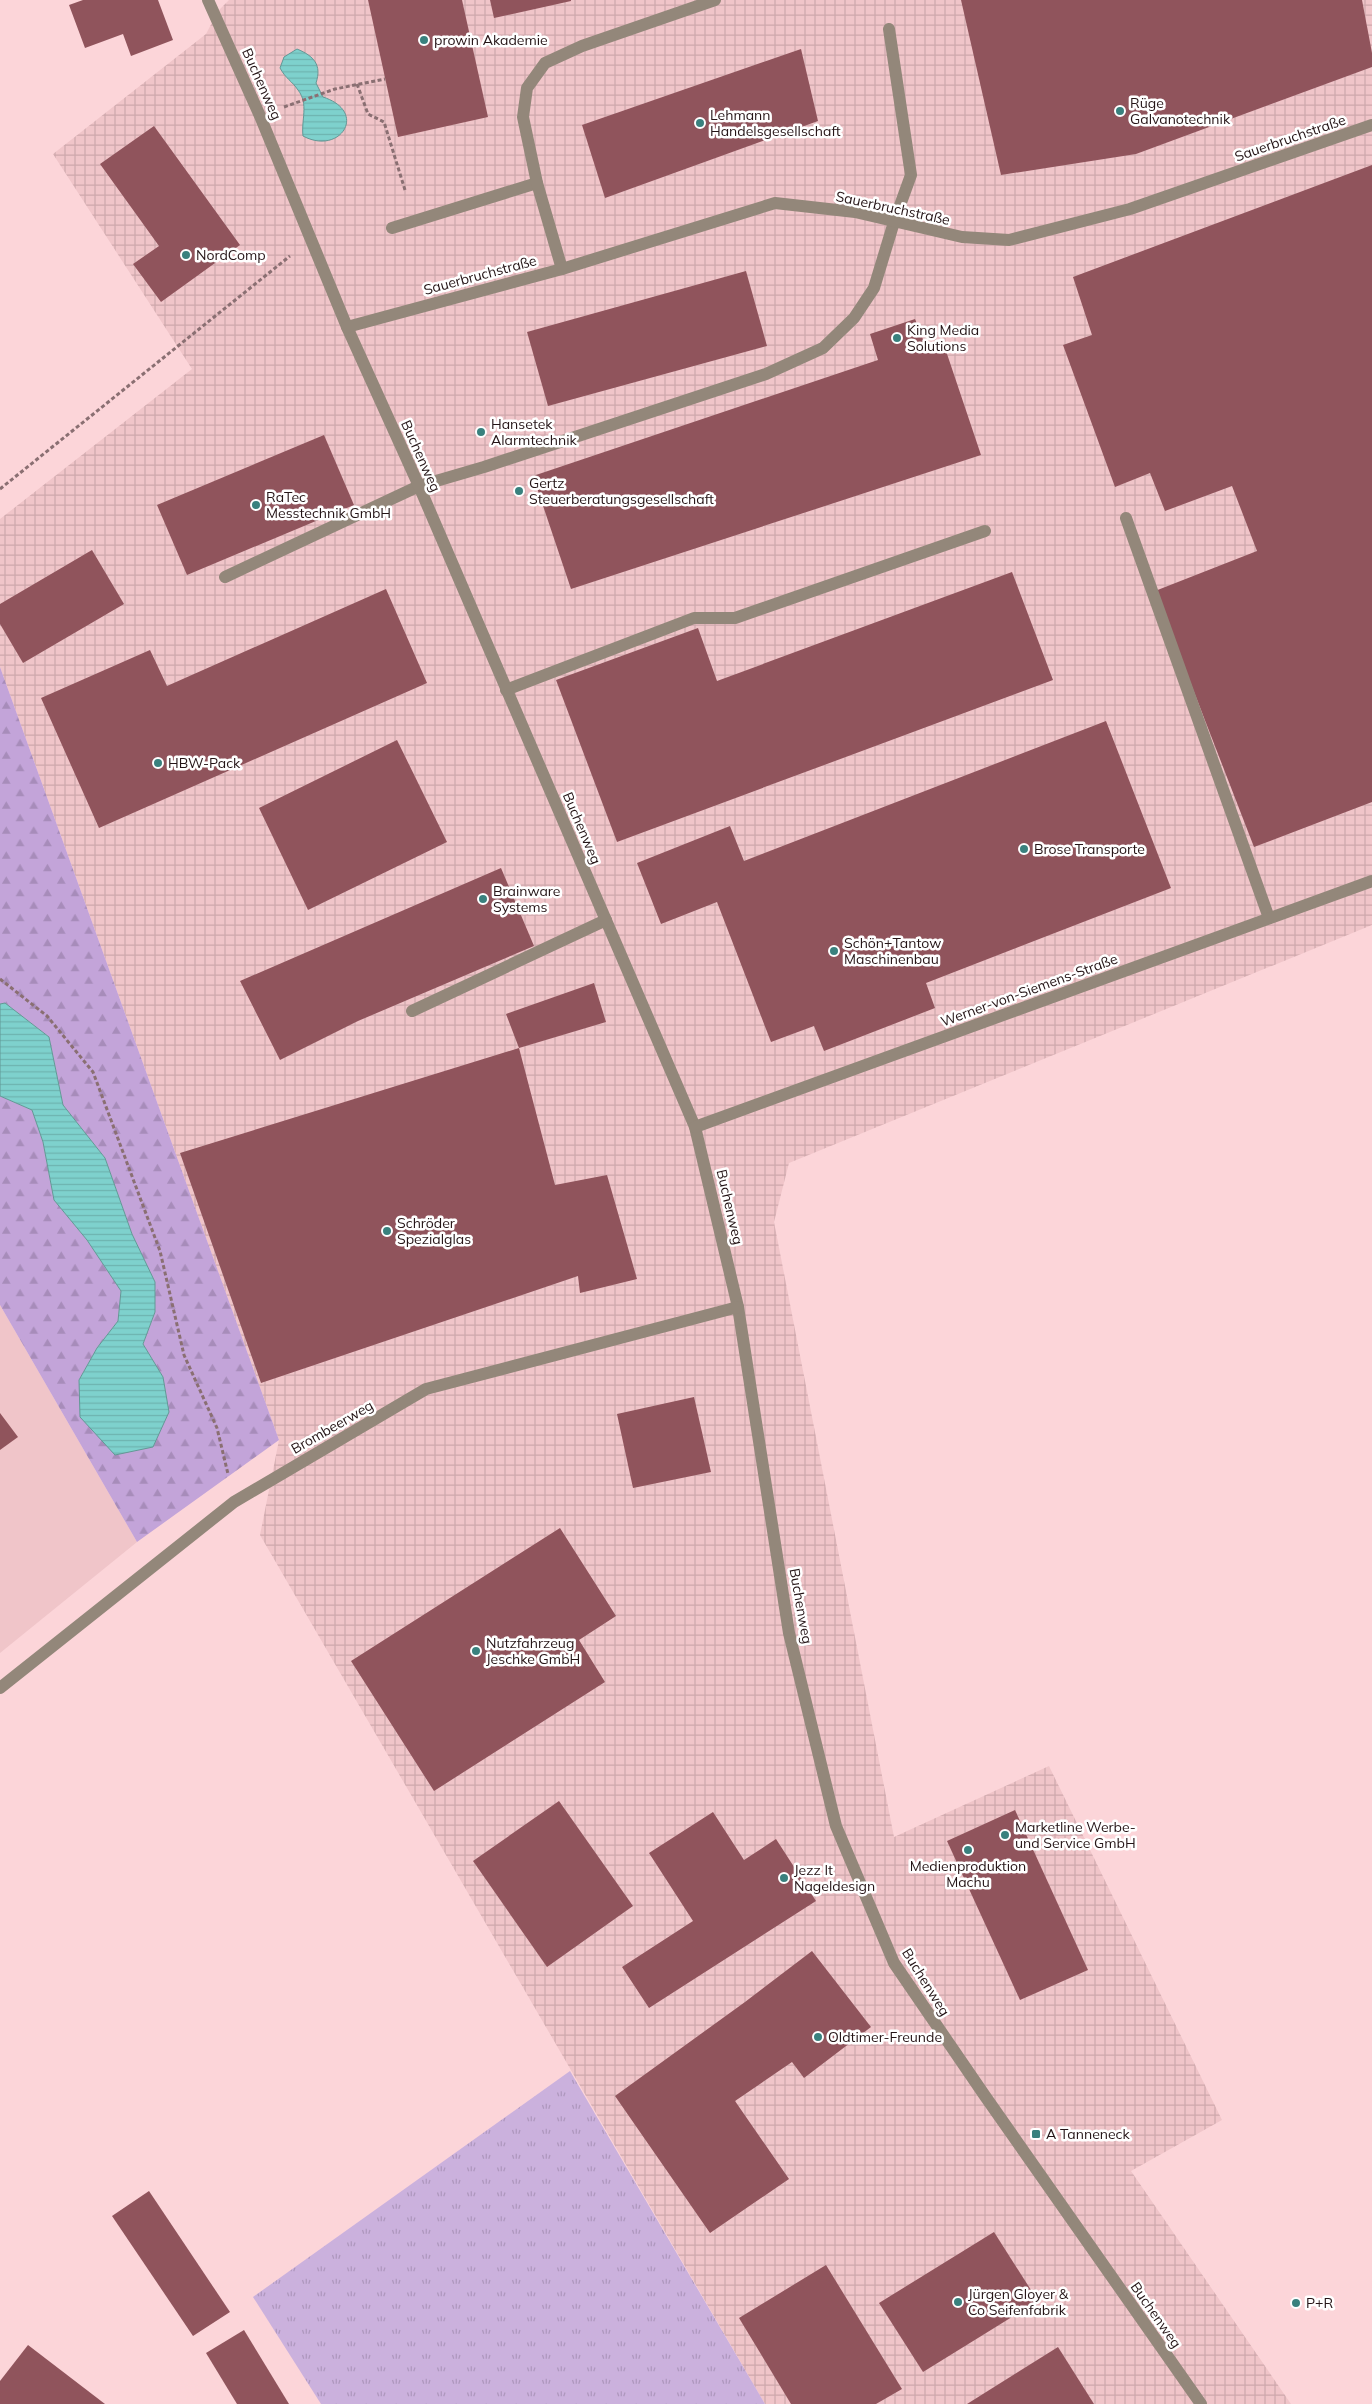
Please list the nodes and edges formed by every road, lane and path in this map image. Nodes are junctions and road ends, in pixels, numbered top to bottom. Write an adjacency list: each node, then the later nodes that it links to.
1 (208, 0): 6 (street, Buchenweg)
2 (716, 0): 8 (street)
3 (889, 29): 10 (street)
4 (385, 79): 5 (path)
5 (358, 84): 6 (path); 9 (path)
6 (260, 116): 12 (street, Buchenweg)
7 (1372, 126): 10 (street, Sauerbruchstraße)
8 (538, 183): 11 (street); 13 (street)
9 (405, 190)
10 (894, 222): 13 (street, Sauerbruchstraße); 15 (street)
11 (392, 228)
12 (312, 239): 14 (street, Buchenweg); 16 (path)
13 (562, 269): 14 (street, Sauerbruchstraße)
14 (347, 327): 15 (street, Buchenweg)
15 (418, 486): 19 (street); 20 (street, Buchenweg)
16 (0, 489)
17 (1126, 518): 22 (street)
18 (986, 531): 20 (street)
19 (225, 577)
20 (506, 690): 23 (street, Buchenweg)
21 (1372, 881): 22 (street, Werner-von-Siemens-Straße)
22 (1269, 918): 26 (street, Werner-von-Siemens-Straße)
23 (606, 920): 25 (street); 26 (street, Buchenweg)
24 (0, 979): 28 (path)
25 (412, 1011)
26 (695, 1127): 27 (street, Buchenweg)
27 (738, 1307): 28 (street, Brombeerweg); 30 (street, Buchenweg)
28 (234, 1502): 29 (street, Brombeerweg)
29 (0, 1688)
30 (1201, 2404)

